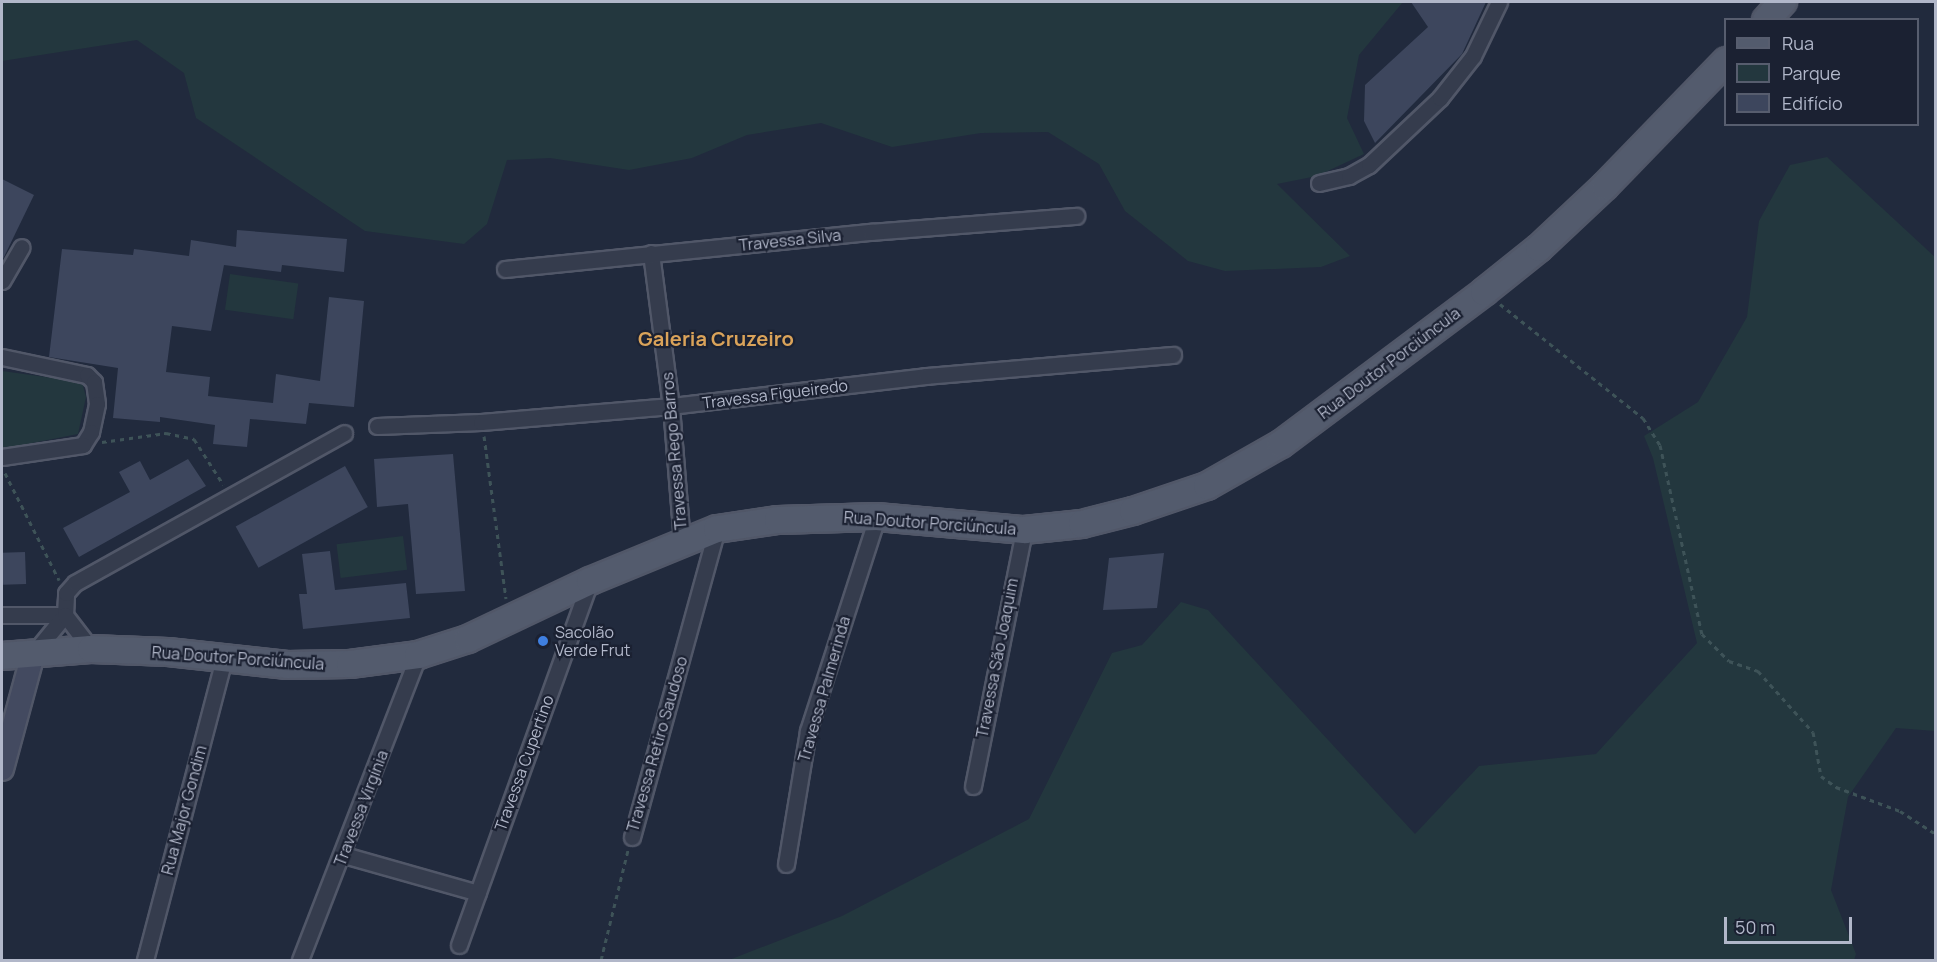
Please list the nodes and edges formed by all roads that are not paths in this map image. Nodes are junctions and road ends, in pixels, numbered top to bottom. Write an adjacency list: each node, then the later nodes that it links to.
1 (1499, 2): 5 (street)
2 (1783, 2): 3 (main road)
3 (1768, 18)
4 (1724, 62): 19 (main road, Rua Doutor Porciúncula)
5 (1319, 183)
6 (1076, 216): 8 (street, Travessa Silva)
7 (22, 248): 10 (street)
8 (651, 253): 9 (street, Travessa Silva); 13 (street, Travessa Rego Barros)
9 (505, 268)
10 (2, 281)
11 (1173, 355): 13 (street, Travessa Figueiredo)
12 (2, 357): 16 (street)
13 (671, 406): 14 (street, Travessa Figueiredo); 20 (street, Travessa Rego Barros)
14 (377, 426)
15 (345, 433): 23 (street)
16 (2, 458)
17 (877, 517): 18 (main road, Rua Doutor Porciúncula); 19 (main road, Rua Doutor Porciúncula); 33 (street, Travessa Palmerinda)
18 (717, 529): 20 (main road, Rua Doutor Porciúncula); 31 (street, Travessa Retiro Saudoso)
19 (1023, 530): 30 (street, Travessa São Joaquim)
20 (682, 542): 21 (main road, Rua Doutor Porciúncula)
21 (590, 581): 26 (main road, Rua Doutor Porciúncula); 34 (street, Travessa Cupertino)
22 (2, 615): 23 (street)
23 (65, 615): 24 (street); 25 (street)
24 (91, 649): 25 (main road, Rua Doutor Porciúncula); 28 (main road, Rua Doutor Porciúncula)
25 (33, 654): 27 (main road, Rua Doutor Porciúncula); 29 (main road)
26 (418, 655): 28 (main road, Rua Doutor Porciúncula); 32 (street, Travessa Virgínia)
27 (2, 656)
28 (224, 659): 36 (street, Rua Major Gondim)
29 (2, 769)
30 (973, 786)
31 (632, 837)
32 (344, 855): 34 (street); 37 (street, Travessa Virgínia)
33 (786, 864)
34 (478, 893): 35 (street, Travessa Cupertino)
35 (459, 945)
36 (145, 960)
37 (300, 960)

